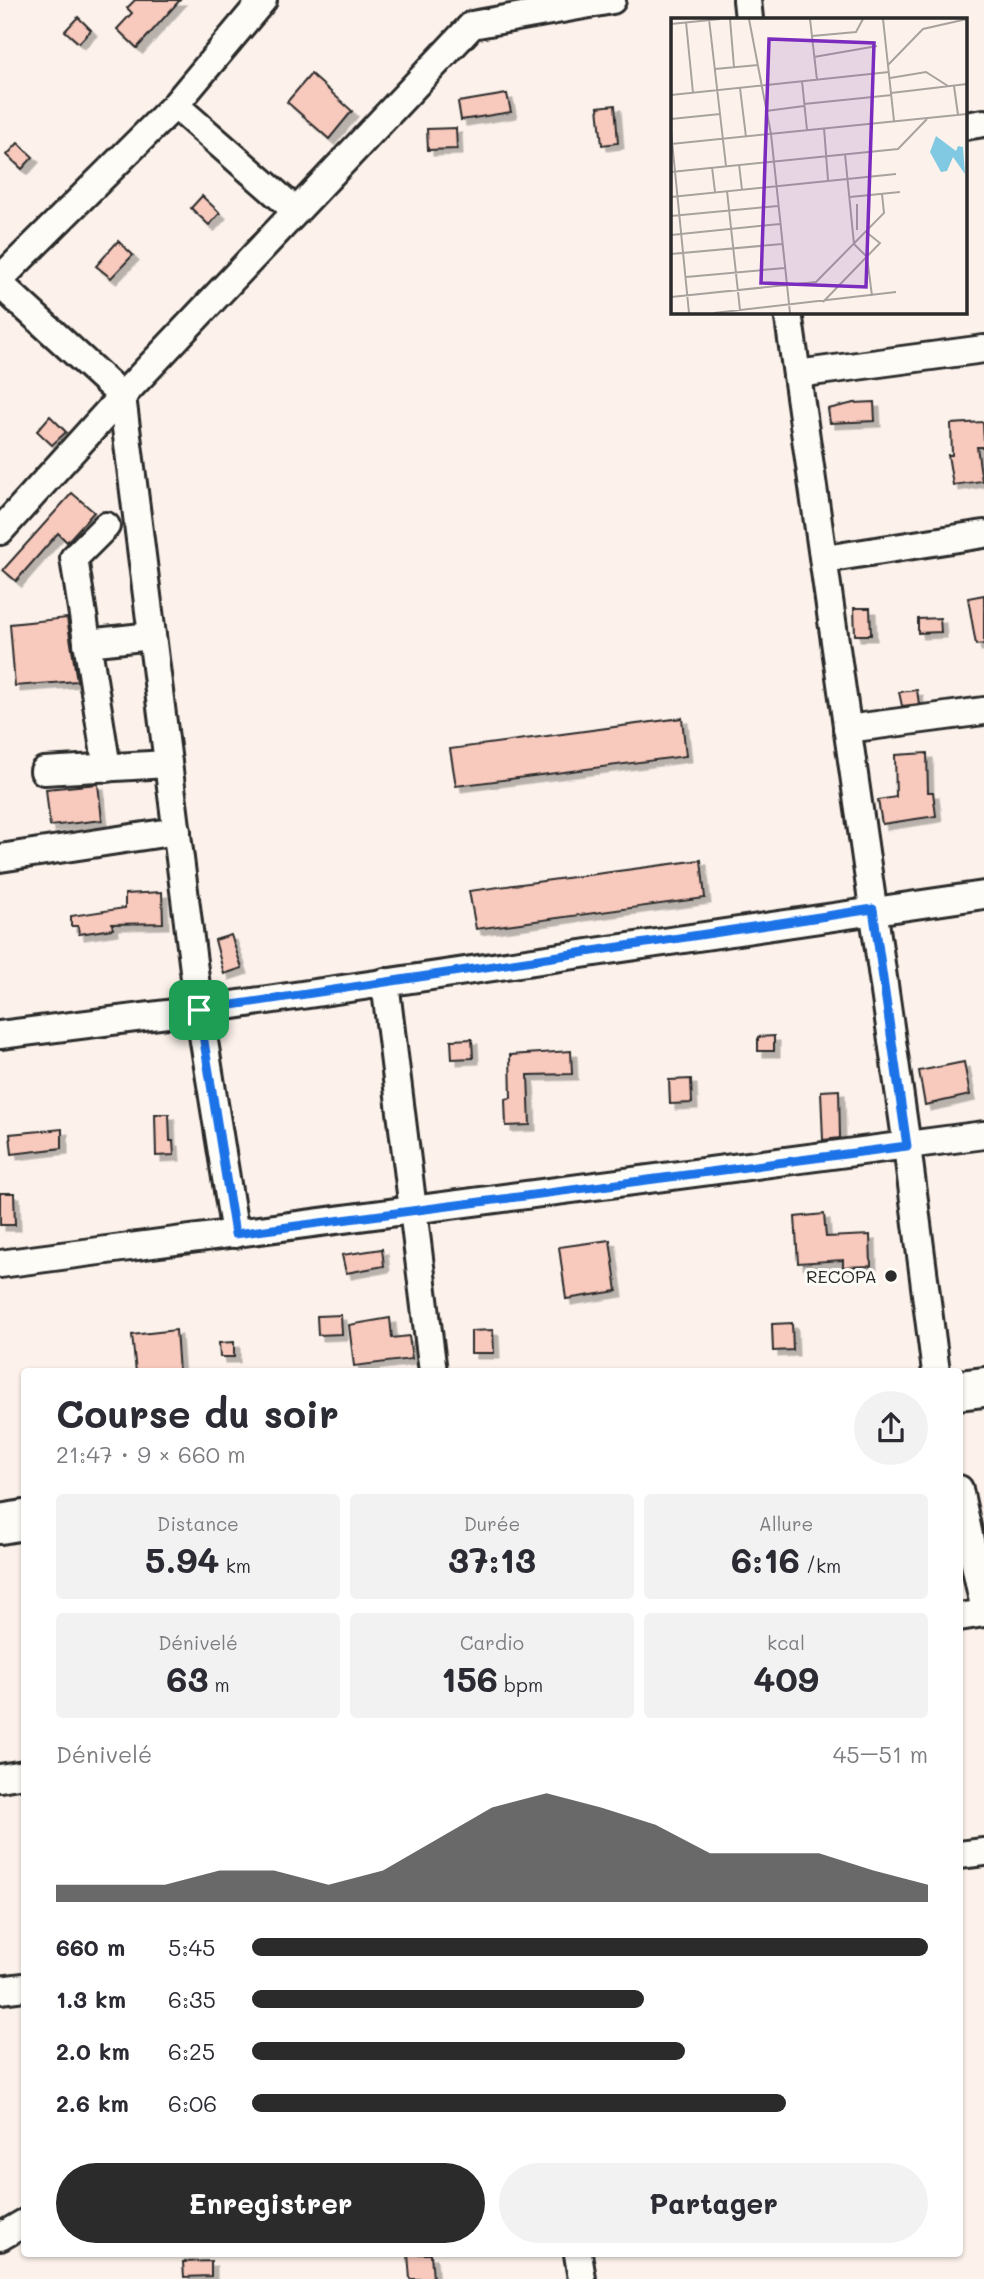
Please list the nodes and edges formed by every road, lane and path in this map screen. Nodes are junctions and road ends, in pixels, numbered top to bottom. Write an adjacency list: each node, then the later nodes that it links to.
1 (263, 0): 5 (street)
2 (612, 0): 6 (street)
3 (747, 0): 4 (street)
4 (749, 18)
5 (175, 105): 6 (street); 7 (street)
6 (296, 211): 12 (street)
7 (0, 279)
8 (0, 284): 12 (street)
9 (788, 313): 11 (street)
10 (984, 349): 11 (street)
11 (797, 374): 16 (street)
12 (122, 396): 13 (street); 17 (street)
13 (5, 515)
14 (106, 526): 18 (street)
15 (984, 534): 16 (street)
16 (825, 559): 20 (street)
17 (152, 636): 18 (street); 21 (street)
18 (88, 643): 22 (street)
19 (984, 711): 20 (street)
20 (847, 729): 27 (street)
21 (168, 764): 22 (street); 24 (street)
22 (107, 768): 23 (street)
23 (44, 771)
24 (177, 831): 25 (street); 29 (street)
25 (0, 858)
26 (984, 895): 27 (street)
27 (873, 909): 28 (street); 32 (street)
28 (385, 982): 29 (street); 33 (street)
29 (199, 1010): 30 (street); 34 (street)
30 (0, 1035)
31 (984, 1135): 32 (street)
32 (907, 1146): 33 (street); 37 (street)
33 (413, 1211): 34 (street); 36 (street)
34 (235, 1234): 35 (street)
35 (0, 1264)
36 (433, 1368)
37 (935, 1368)
38 (984, 1387): 39 (highway)
39 (963, 1390)
40 (963, 1508): 43 (street)
41 (21, 1520): 42 (highway)
42 (0, 1524)
43 (984, 1606)
44 (984, 1613): 45 (street)
45 (963, 1616)
46 (21, 1774): 47 (street)
47 (0, 1778)
48 (984, 1852): 49 (street)
49 (963, 1855)
50 (21, 1987): 51 (street)
51 (0, 1990)
52 (21, 2226): 53 (street)
53 (0, 2237)
54 (578, 2257): 55 (street)
55 (582, 2279)

